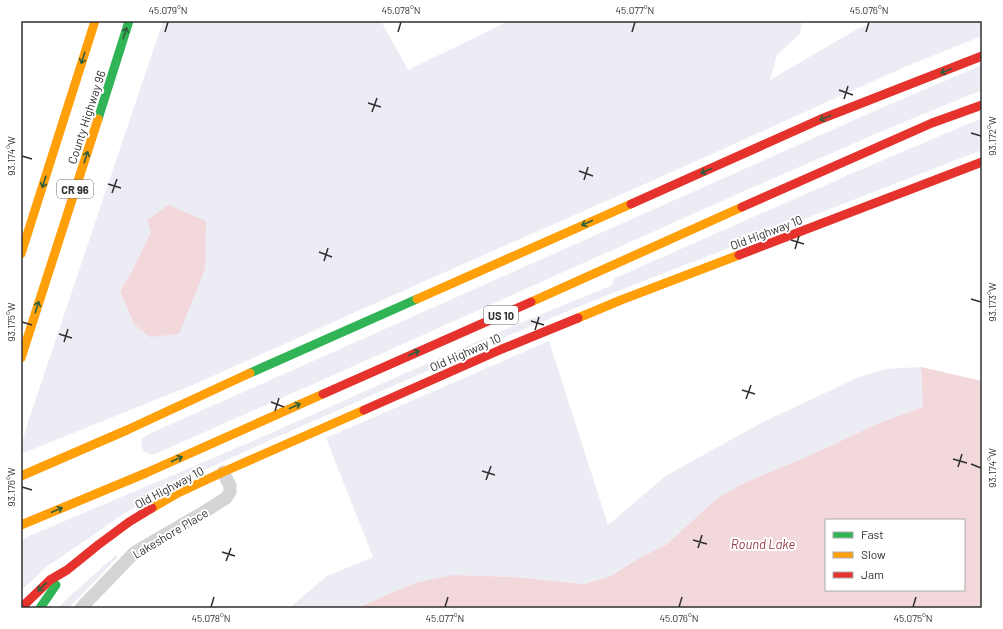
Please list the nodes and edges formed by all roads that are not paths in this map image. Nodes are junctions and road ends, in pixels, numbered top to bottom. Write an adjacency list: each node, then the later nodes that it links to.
1 (95, 21): 6 (main road, County Highway 96 / CR 96, one-way to 6)
2 (130, 21): 7 (main road, County Highway 96 / CR 96, one-way to 2)
3 (982, 56): 9 (main road, one-way to 9)
4 (982, 105): 10 (main road, US 10, one-way to 4)
5 (982, 162): 8 (main road, Old Highway 10)
6 (21, 254)
7 (21, 358)
8 (223, 472): 11 (main road, Old Highway 10); 14 (street, Lakeshore Place)
9 (21, 476)
10 (21, 525)
11 (67, 570): 12 (main road, Old Highway 10, one-way to 12); 13 (main road, Old Highway 10)
12 (21, 608)
13 (40, 608)
14 (81, 608)

